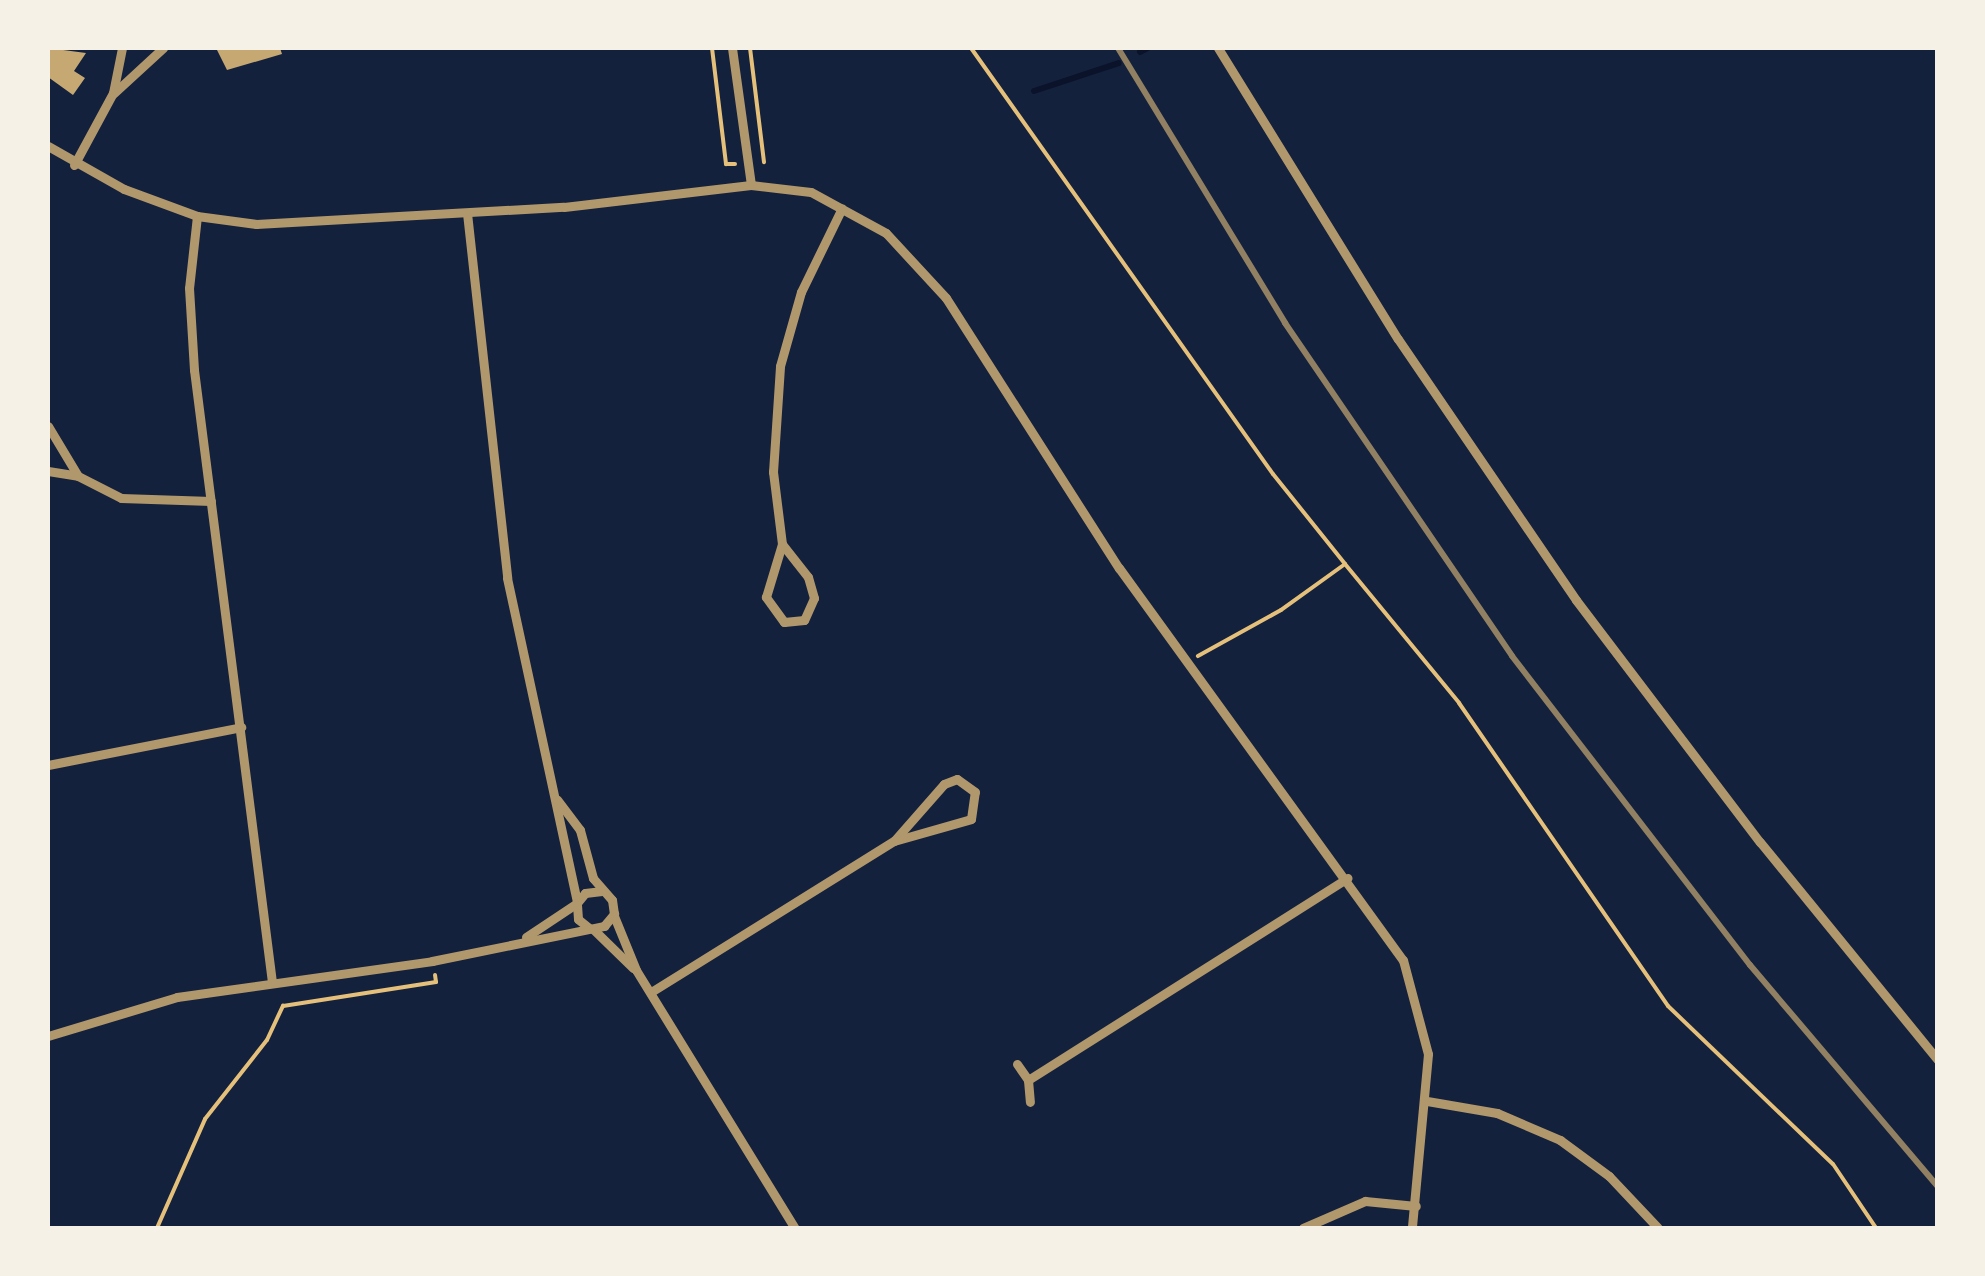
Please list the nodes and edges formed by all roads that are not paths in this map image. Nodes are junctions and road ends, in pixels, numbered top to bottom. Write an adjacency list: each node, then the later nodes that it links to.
1 (122, 48): 5 (street)
2 (163, 48): 5 (street)
3 (732, 48): 8 (street)
4 (1218, 48): 31 (street)
5 (113, 93): 7 (street)
6 (48, 146): 7 (street)
7 (74, 165): 11 (street)
8 (751, 185): 9 (street); 10 (street)
9 (842, 208): 16 (street); 21 (street)
10 (467, 213): 11 (street); 19 (street)
11 (197, 216): 15 (street)
12 (48, 426): 14 (street)
13 (48, 471): 14 (street)
14 (78, 476): 15 (street)
15 (211, 501): 17 (street)
16 (782, 544): 16 (street)
17 (241, 727): 18 (street); 28 (street)
18 (48, 765)
19 (558, 800): 22 (street); 23 (street)
20 (894, 842): 20 (street); 29 (street)
21 (1348, 878): 33 (street); 34 (street)
22 (602, 891): 23 (street); 24 (street)
23 (577, 902): 25 (street); 26 (street)
24 (614, 914): 25 (street); 27 (street)
25 (592, 928): 26 (street); 27 (street)
26 (519, 940): 28 (street)
27 (636, 970): 29 (street)
28 (272, 982): 30 (street)
29 (651, 992): 37 (street)
30 (48, 1036)
31 (1938, 1060)
32 (1017, 1064): 33 (street)
33 (1028, 1080): 35 (street)
34 (1427, 1101): 36 (street); 40 (street)
35 (1030, 1102)
36 (1416, 1206): 38 (street); 39 (street)
37 (795, 1228)
38 (1302, 1228)
39 (1412, 1228)
40 (1658, 1228)

